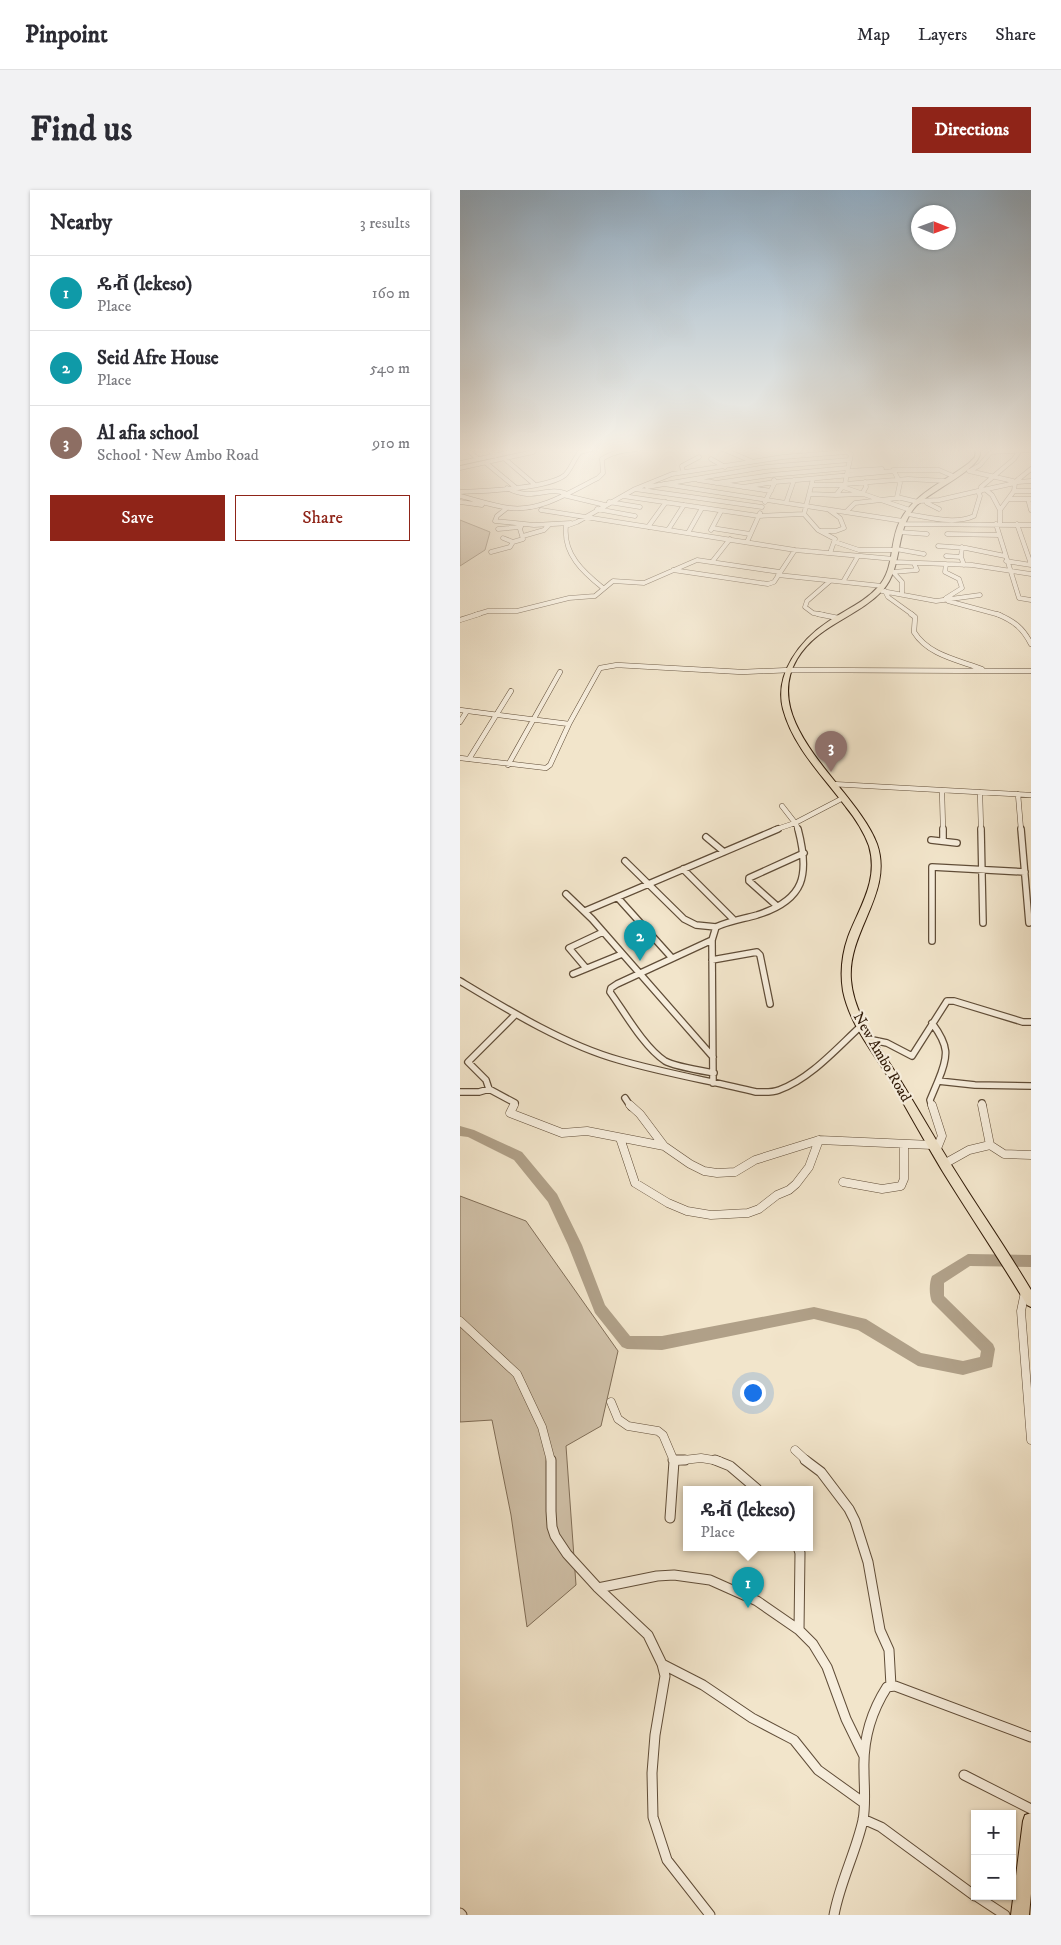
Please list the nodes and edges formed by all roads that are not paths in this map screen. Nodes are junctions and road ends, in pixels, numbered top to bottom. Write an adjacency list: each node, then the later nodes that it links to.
1 (510, 528): 15 (street)
2 (521, 528): 24 (street)
3 (546, 528): 24 (street)
4 (566, 528): 56 (street)
5 (651, 528): 16 (street)
6 (691, 528): 18 (street)
7 (712, 528): 19 (street); 25 (street)
8 (753, 528): 19 (street)
9 (815, 528): 17 (street)
10 (844, 528): 17 (street)
11 (902, 528): 38 (main road, New Ambo Road)
12 (916, 528): 20 (street)
13 (998, 528): 23 (street)
14 (1018, 528): 47 (street)
15 (498, 529)
16 (668, 530): 18 (street)
17 (820, 531): 30 (street)
18 (688, 533): 25 (street)
19 (750, 534): 29 (street)
20 (927, 534)
21 (946, 534): 22 (street)
22 (968, 534): 23 (street); 33 (street)
23 (999, 535): 41 (street)
24 (523, 536): 28 (street)
25 (708, 536): 27 (street)
26 (503, 538): 28 (street)
27 (730, 539): 29 (street); 44 (street)
28 (513, 542): 35 (street)
29 (747, 542): 34 (street)
30 (835, 542): 36 (street); 38 (street)
31 (938, 546): 32 (street)
32 (962, 547): 33 (street); 42 (street)
33 (968, 548): 41 (street)
34 (795, 550): 36 (street); 52 (street)
35 (491, 552)
36 (830, 553): 39 (street)
37 (924, 554): 38 (street)
38 (895, 555): 39 (street); 45 (street); 50 (main road, New Ambo Road)
39 (858, 556): 55 (street)
40 (946, 556): 42 (street)
41 (1005, 556): 43 (street)
42 (961, 557): 48 (street)
43 (1006, 561): 47 (street); 51 (street)
44 (712, 562): 49 (street); 52 (street)
45 (914, 563): 46 (street); 50 (street)
46 (946, 564): 48 (street); 60 (street)
47 (1031, 564)
48 (964, 565): 51 (street)
49 (673, 570): 52 (street); 56 (street)
50 (892, 571): 57 (main road, New Ambo Road); 58 (street)
51 (1010, 571): 53 (street); 61 (street)
52 (779, 574): 54 (street)
53 (1031, 574)
54 (830, 582): 55 (street); 62 (street)
55 (843, 582): 57 (street)
56 (603, 588): 63 (street)
57 (882, 589): 58 (street); 62 (main road, New Ambo Road); 66 (street)
58 (902, 594): 60 (street)
59 (980, 595): 60 (street)
60 (943, 600): 64 (street)
61 (1031, 600)
62 (838, 618): 65 (main road, New Ambo Road)
63 (460, 620)
64 (1031, 644)
65 (790, 670): 66 (street); 75 (street); 79 (main road, New Ambo Road)
66 (988, 671): 67 (street)
67 (1031, 671)
68 (560, 672): 73 (street)
69 (511, 691): 72 (street)
70 (460, 710): 71 (street)
71 (468, 711): 72 (street); 74 (street)
72 (496, 715): 73 (street); 77 (street)
73 (533, 720): 75 (street); 78 (street)
74 (460, 722)
75 (570, 724): 78 (street)
76 (460, 758): 77 (street)
77 (469, 760): 78 (street)
78 (508, 765)
79 (832, 784): 80 (street); 84 (main road, New Ambo Road)
80 (942, 790): 81 (street); 89 (street)
81 (980, 792): 82 (street); 94 (street)
82 (1018, 794): 83 (street); 96 (street)
83 (1031, 795)
84 (843, 798): 86 (street); 120 (main road, New Ambo Road)
85 (782, 806): 86 (street)
86 (795, 823): 91 (street); 92 (street)
87 (706, 837): 91 (street)
88 (931, 840): 89 (street)
89 (943, 841): 90 (street)
90 (957, 842)
91 (724, 852): 95 (street)
92 (804, 853): 100 (street); 100 (street)
93 (625, 861): 97 (street)
94 (981, 868): 96 (street); 103 (street); 108 (street)
95 (683, 869): 97 (street); 102 (street)
96 (1025, 872): 104 (street)
97 (650, 884): 99 (street); 105 (street)
98 (566, 894): 101 (street)
99 (618, 898): 101 (street); 110 (street)
100 (777, 906): 102 (street)
101 (585, 911): 106 (street)
102 (733, 919): 105 (street)
103 (983, 923)
104 (1029, 923)
105 (716, 927): 107 (street)
106 (603, 932): 109 (street); 112 (street)
107 (712, 940): 110 (street); 111 (street)
108 (932, 941)
109 (622, 954): 112 (street); 114 (street)
110 (672, 958): 114 (street)
111 (712, 960): 116 (street); 122 (street)
112 (586, 968): 113 (street)
113 (573, 974)
114 (640, 974): 122 (street); 123 (street)
115 (460, 981): 117 (street)
116 (770, 1004)
117 (515, 1015): 125 (street); 127 (street)
118 (1031, 1022): 119 (street)
119 (932, 1023): 121 (street); 124 (street)
120 (861, 1026): 121 (main road, New Ambo Road); 125 (street)
121 (868, 1039): 136 (main road, New Ambo Road)
122 (713, 1057): 123 (street)
123 (714, 1073): 125 (street)
124 (938, 1081): 126 (street); 136 (street)
125 (713, 1083)
126 (1031, 1086)
127 (489, 1089): 128 (street); 131 (street)
128 (460, 1092)
129 (626, 1098): 134 (street)
130 (982, 1103): 133 (street)
131 (620, 1138): 132 (street); 134 (street)
132 (819, 1140): 134 (street); 135 (street)
133 (990, 1145): 137 (street); 138 (street)
134 (664, 1146)
135 (904, 1146): 136 (street); 139 (street)
136 (934, 1148): 138 (main road, New Ambo Road)
137 (1031, 1155)
138 (944, 1164): 140 (main road, New Ambo Road)
139 (843, 1182)
140 (1025, 1291): 143 (street)
141 (460, 1321): 149 (street)
142 (611, 1402): 145 (street)
143 (1031, 1440)
144 (795, 1450): 152 (street)
145 (674, 1461): 146 (street); 147 (street)
146 (753, 1486)
147 (670, 1518)
148 (799, 1551): 150 (street)
149 (598, 1588): 150 (street); 151 (street)
150 (798, 1630): 154 (street)
151 (662, 1664): 156 (street); 162 (street)
152 (891, 1686): 153 (street); 154 (street)
153 (1031, 1737)
154 (864, 1756): 156 (street)
155 (964, 1774): 157 (street)
156 (864, 1803): 158 (street)
157 (1031, 1809)
158 (863, 1819): 160 (street); 163 (street)
159 (1031, 1821): 165 (main road)
160 (971, 1893)
161 (981, 1900): 164 (street)
162 (710, 1915)
163 (834, 1915)
164 (1005, 1915)
165 (1020, 1915)

